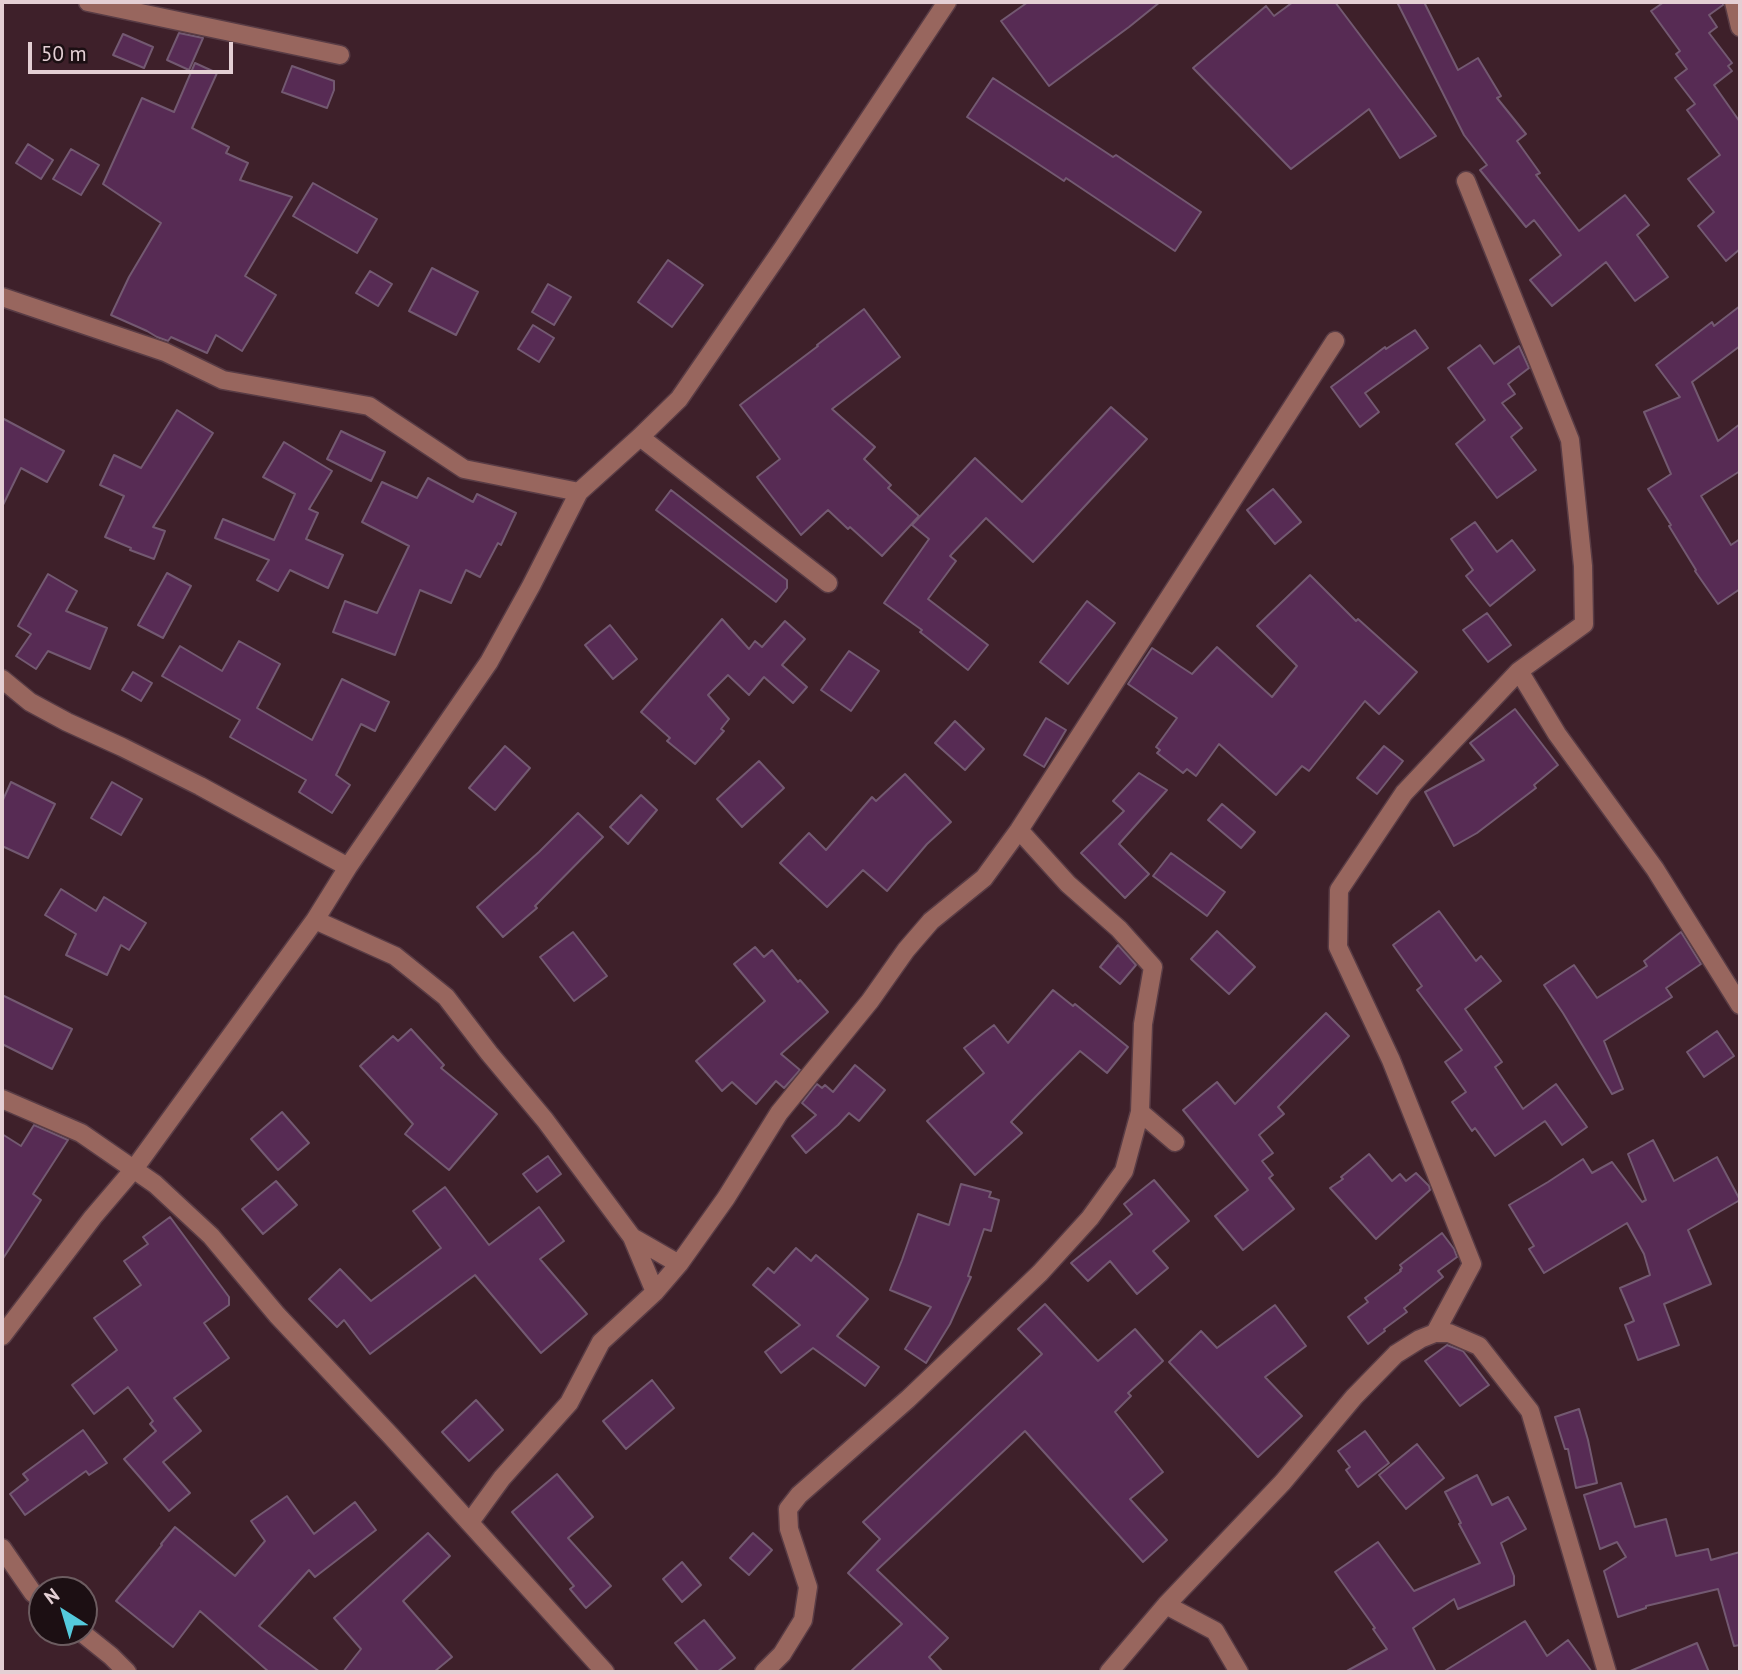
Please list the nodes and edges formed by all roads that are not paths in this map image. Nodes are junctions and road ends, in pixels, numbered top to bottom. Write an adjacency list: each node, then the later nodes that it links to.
1 (88, 2): 5 (street)
2 (947, 2): 9 (street)
3 (1734, 2): 4 (street)
4 (1740, 27)
5 (340, 55)
6 (1466, 181): 12 (street)
7 (2, 297): 10 (street)
8 (1335, 341): 14 (street)
9 (640, 437): 10 (street); 11 (street)
10 (579, 492): 15 (street)
11 (828, 583)
12 (1519, 671): 17 (street); 25 (street)
13 (2, 679): 15 (street)
14 (1019, 830): 19 (street); 23 (street)
15 (348, 867): 16 (street)
16 (316, 920): 21 (street); 22 (street)
17 (1740, 1005)
18 (2, 1099): 21 (street)
19 (1140, 1112): 20 (street); 34 (street)
20 (1175, 1142)
21 (134, 1169): 26 (street); 27 (street)
22 (632, 1237): 23 (street); 24 (street)
23 (679, 1264): 24 (street)
24 (655, 1292): 27 (street)
25 (1435, 1333): 30 (street); 37 (street)
26 (2, 1336)
27 (470, 1522): 33 (street)
28 (2, 1548): 29 (street)
29 (28, 1586)
30 (1166, 1605): 35 (street); 36 (street)
31 (98, 1646): 32 (street)
32 (127, 1672)
33 (605, 1672)
34 (764, 1672)
35 (1109, 1672)
36 (1239, 1672)
37 (1607, 1672)

